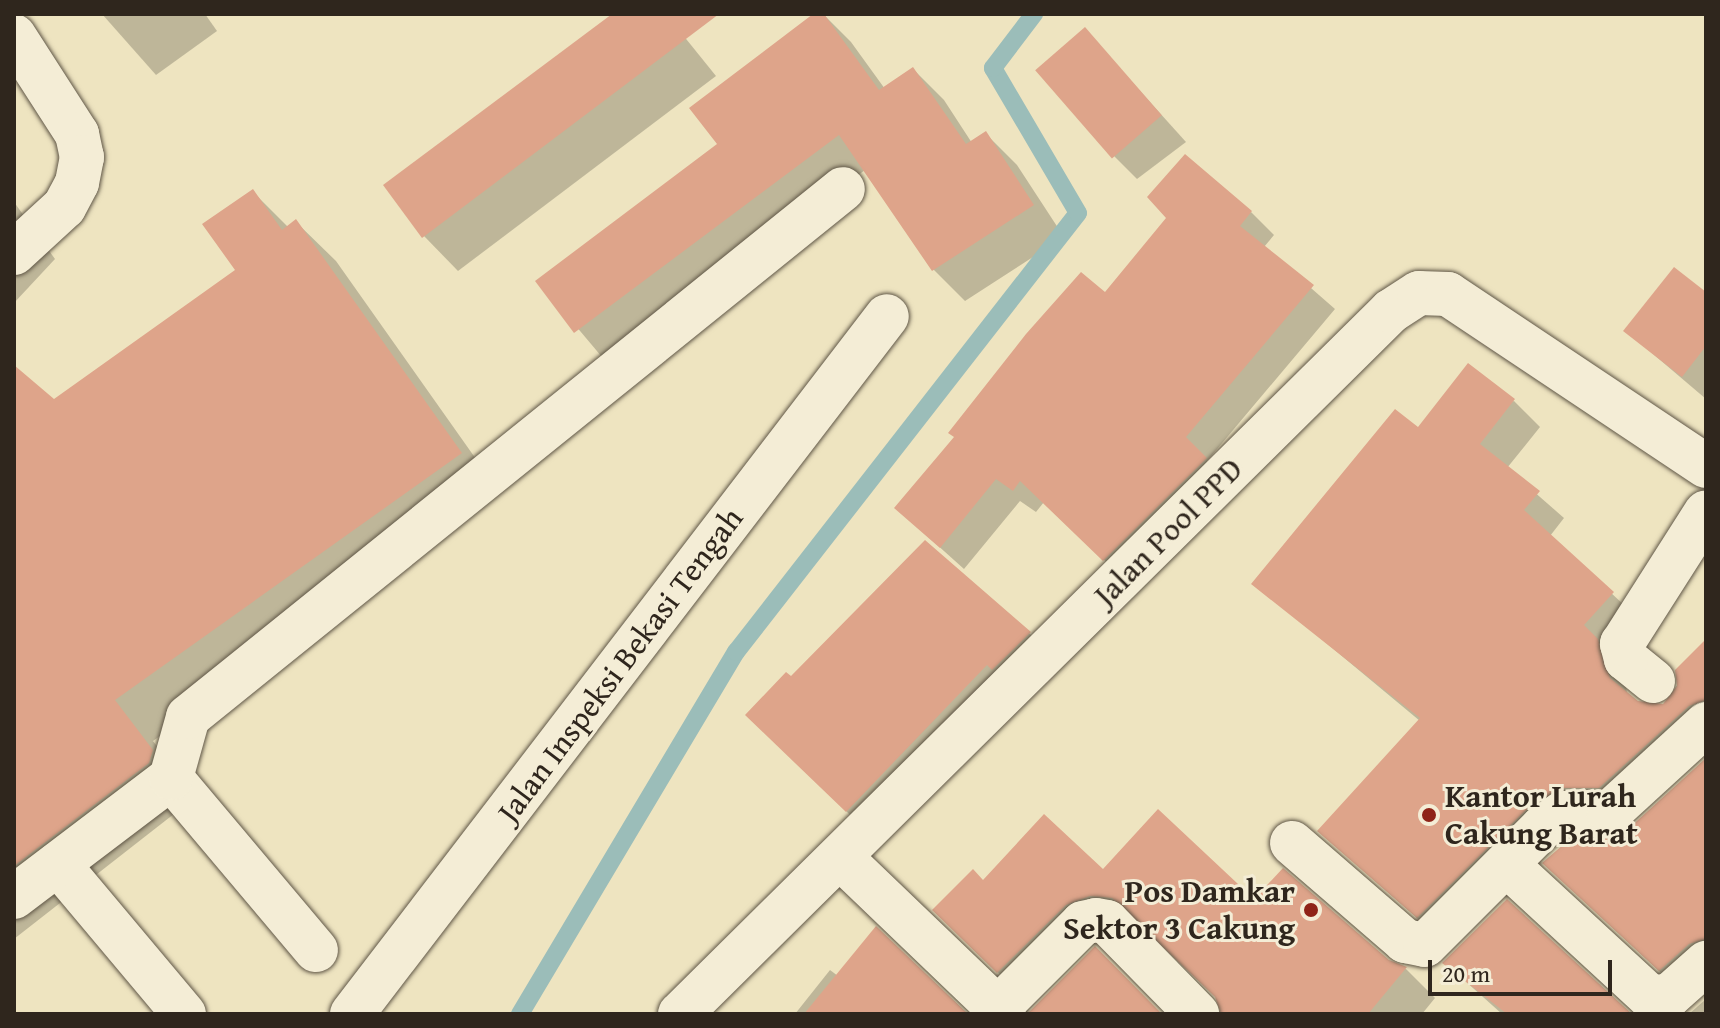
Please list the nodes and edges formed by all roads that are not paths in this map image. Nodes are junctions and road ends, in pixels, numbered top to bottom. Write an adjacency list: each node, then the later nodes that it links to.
1 (14, 36): 3 (street)
2 (843, 189): 9 (street)
3 (14, 253)
4 (887, 316): 19 (street, Jalan Inspeksi Bekasi Tengah)
5 (1706, 466): 11 (street, Jalan Pool PPD)
6 (1706, 512): 7 (street)
7 (1653, 681)
8 (1706, 724): 13 (street)
9 (171, 778): 12 (street); 15 (street)
10 (1292, 843): 13 (street)
11 (840, 857): 17 (street); 20 (street, Jalan Pool PPD)
12 (58, 864): 14 (street); 18 (street)
13 (1507, 865): 16 (street)
14 (14, 897)
15 (316, 950)
16 (1706, 963)
17 (1001, 1011): 21 (street)
18 (184, 1014)
19 (352, 1014)
20 (680, 1014)
21 (1197, 1014)

